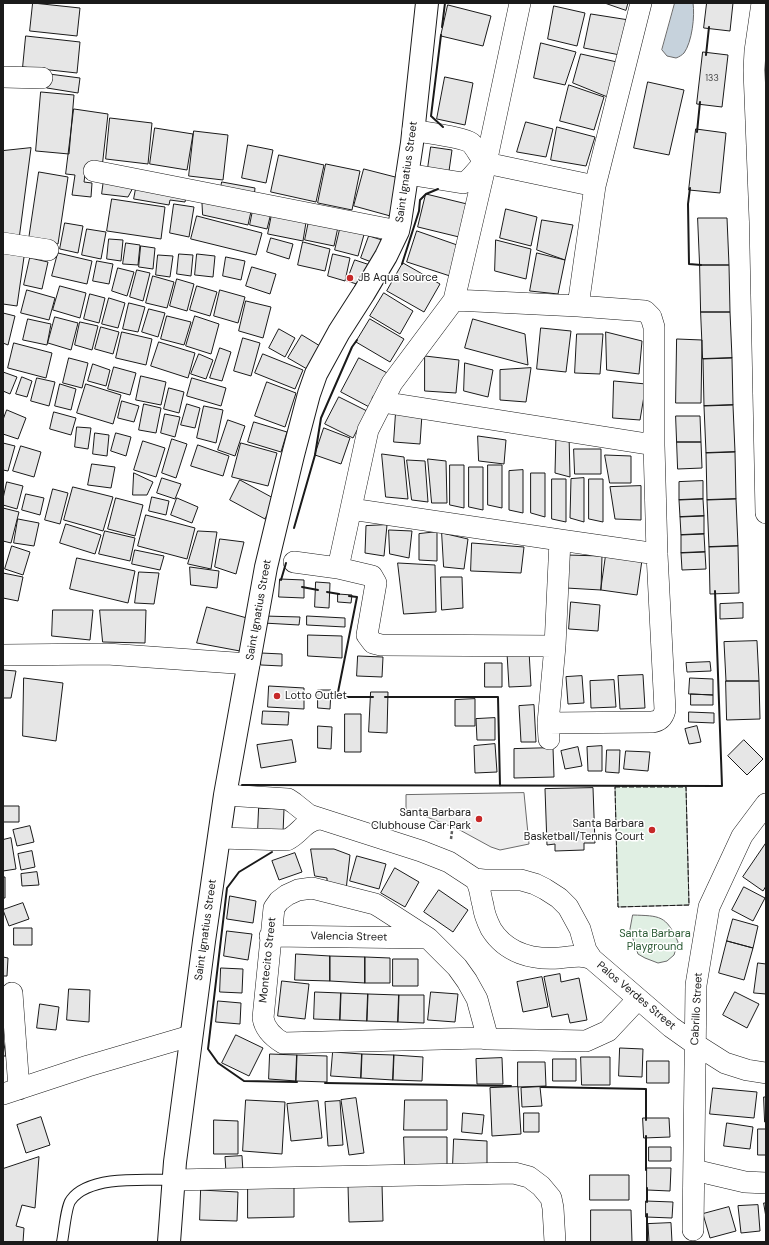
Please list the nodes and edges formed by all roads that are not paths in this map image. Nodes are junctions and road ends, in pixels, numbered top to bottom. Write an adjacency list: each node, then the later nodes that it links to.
1 (427, 3): 7 (street, Saint Ignatius Street)
2 (520, 3): 8 (street)
3 (641, 3): 11 (street)
4 (762, 3): 12 (street)
5 (3, 77): 6 (street)
6 (42, 78)
7 (413, 130): 8 (street); 10 (street, Saint Ignatius Street)
8 (486, 163): 10 (street); 11 (street); 16 (street)
9 (94, 171): 13 (street)
10 (407, 174): 13 (street, Saint Ignatius Street)
11 (595, 186): 17 (street)
12 (763, 222): 21 (street)
13 (398, 231): 28 (street, Saint Ignatius Street)
14 (3, 242): 15 (street)
15 (48, 250)
16 (454, 300): 17 (street); 18 (street)
17 (578, 306): 19 (street)
18 (382, 402): 19 (street); 20 (street)
19 (654, 445): 23 (street)
20 (351, 508): 22 (street); 25 (street)
21 (766, 513)
22 (560, 540): 23 (street); 26 (street)
23 (657, 554): 26 (street)
24 (294, 562): 25 (street)
25 (338, 568): 26 (street)
26 (555, 646)
27 (3, 655): 28 (street)
28 (249, 664): 29 (street, Saint Ignatius Street)
29 (225, 794): 31 (street); 32 (street, Saint Ignatius Street)
30 (766, 804): 41 (street, Cabrillo Street)
31 (319, 819): 32 (street); 33 (street)
32 (219, 838): 39 (street, Saint Ignatius Street)
33 (475, 879): 36 (street, Palos Verdes Street); 36 (street, Palos Verdes Street)
34 (270, 936): 35 (street, Valencia Street); 35 (street, Montecito Street); 40 (street, Montecito Street)
35 (428, 938): 40 (street, Montecito Street)
36 (592, 959): 38 (street, Palos Verdes Street)
37 (12, 993): 43 (street)
38 (638, 999): 40 (street, Montecito Street); 41 (street, Palos Verdes Street)
39 (190, 1036): 43 (street); 45 (street, Saint Ignatius Street)
40 (488, 1039)
41 (695, 1044): 42 (street, Palos Verdes Street); 44 (street, Cabrillo Street)
42 (766, 1073)
43 (11, 1091)
44 (694, 1170): 46 (street); 47 (street, Cabrillo Street)
45 (174, 1180): 48 (lane); 49 (street, Saint Ignatius Street); 50 (street)
46 (766, 1182)
47 (693, 1230)
48 (62, 1242)
49 (169, 1242)
50 (555, 1242)

